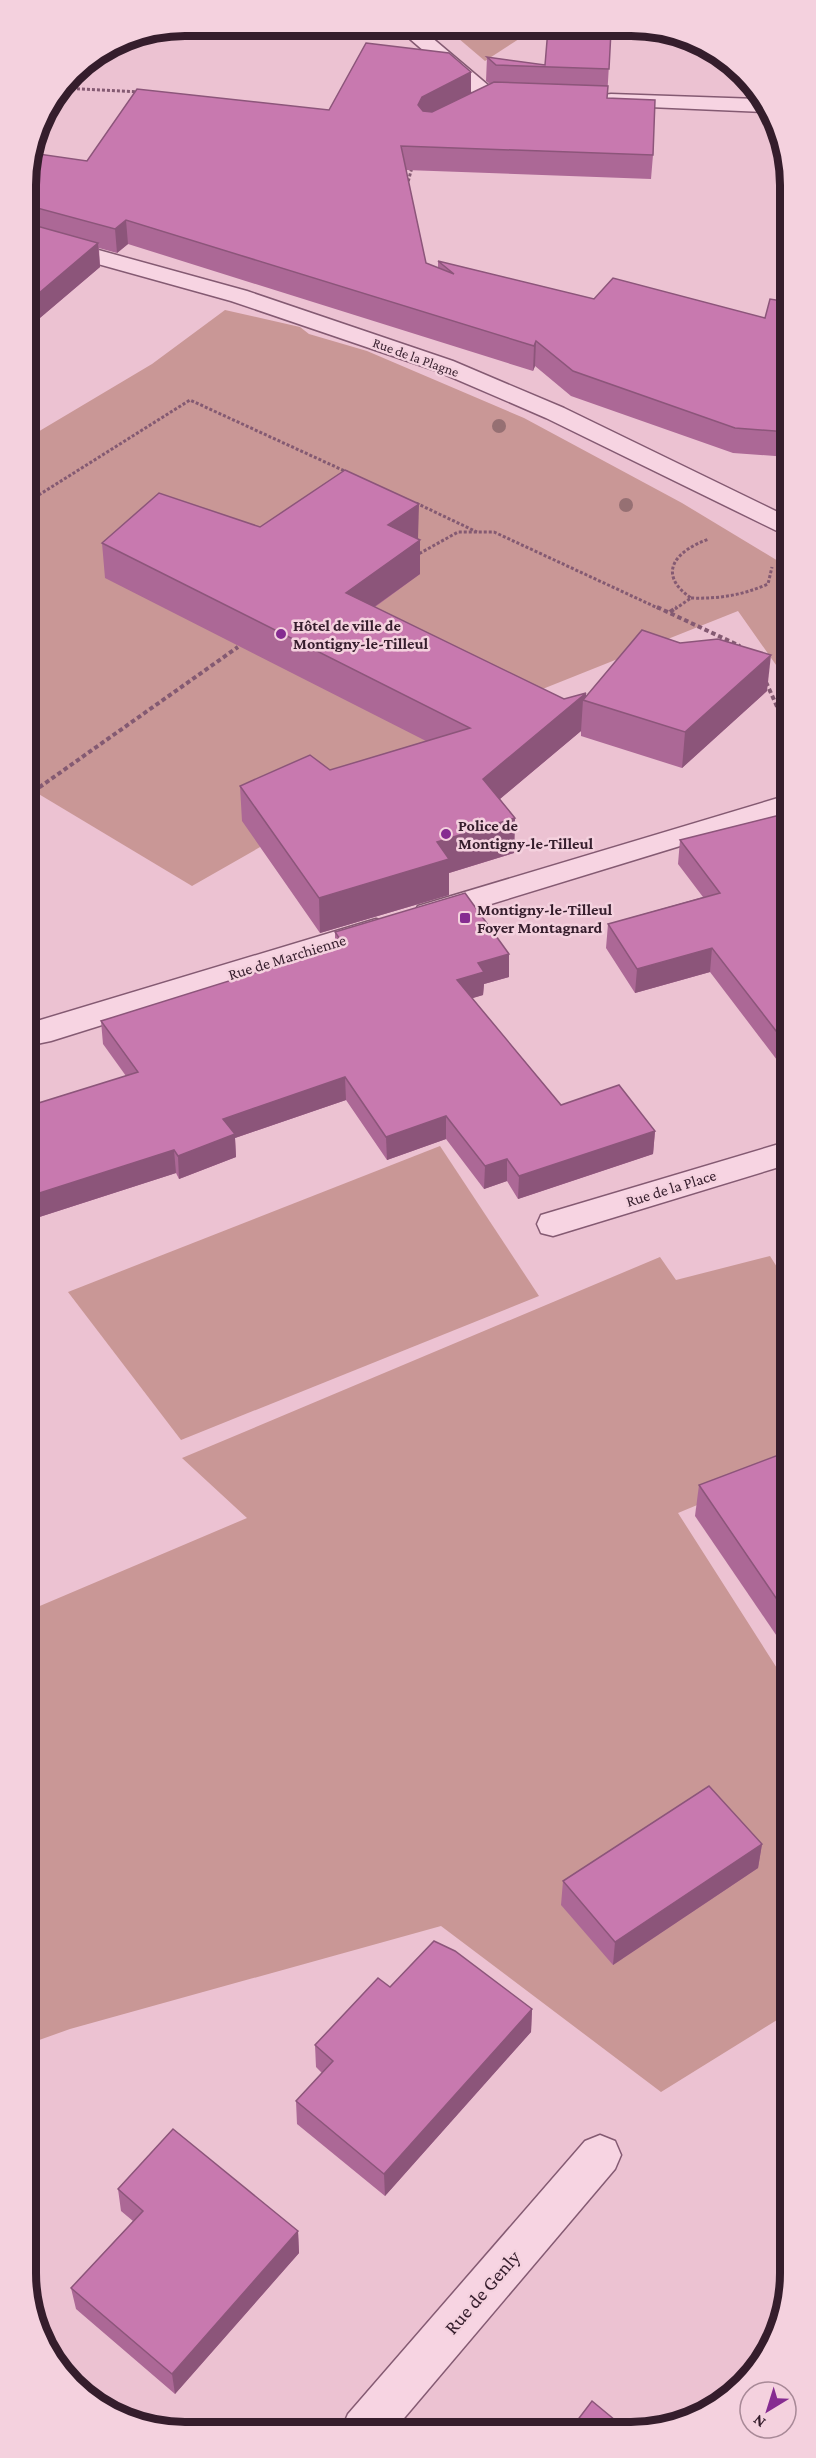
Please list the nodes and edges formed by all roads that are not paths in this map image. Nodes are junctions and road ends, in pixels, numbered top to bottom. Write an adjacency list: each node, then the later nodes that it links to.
1 (418, 36): 2 (street)
2 (489, 97): 3 (street); 6 (street)
3 (545, 98)
4 (590, 100): 5 (street)
5 (757, 106)
6 (470, 107)
7 (36, 240): 8 (street, Rue de la Plagne)
8 (780, 524)
9 (780, 806): 10 (street, Rue de Marchienne)
10 (36, 1034)
11 (780, 1155): 12 (street, Rue de la Place)
12 (553, 1224)
13 (600, 2155): 14 (street, Rue de Genly)
14 (371, 2422)

